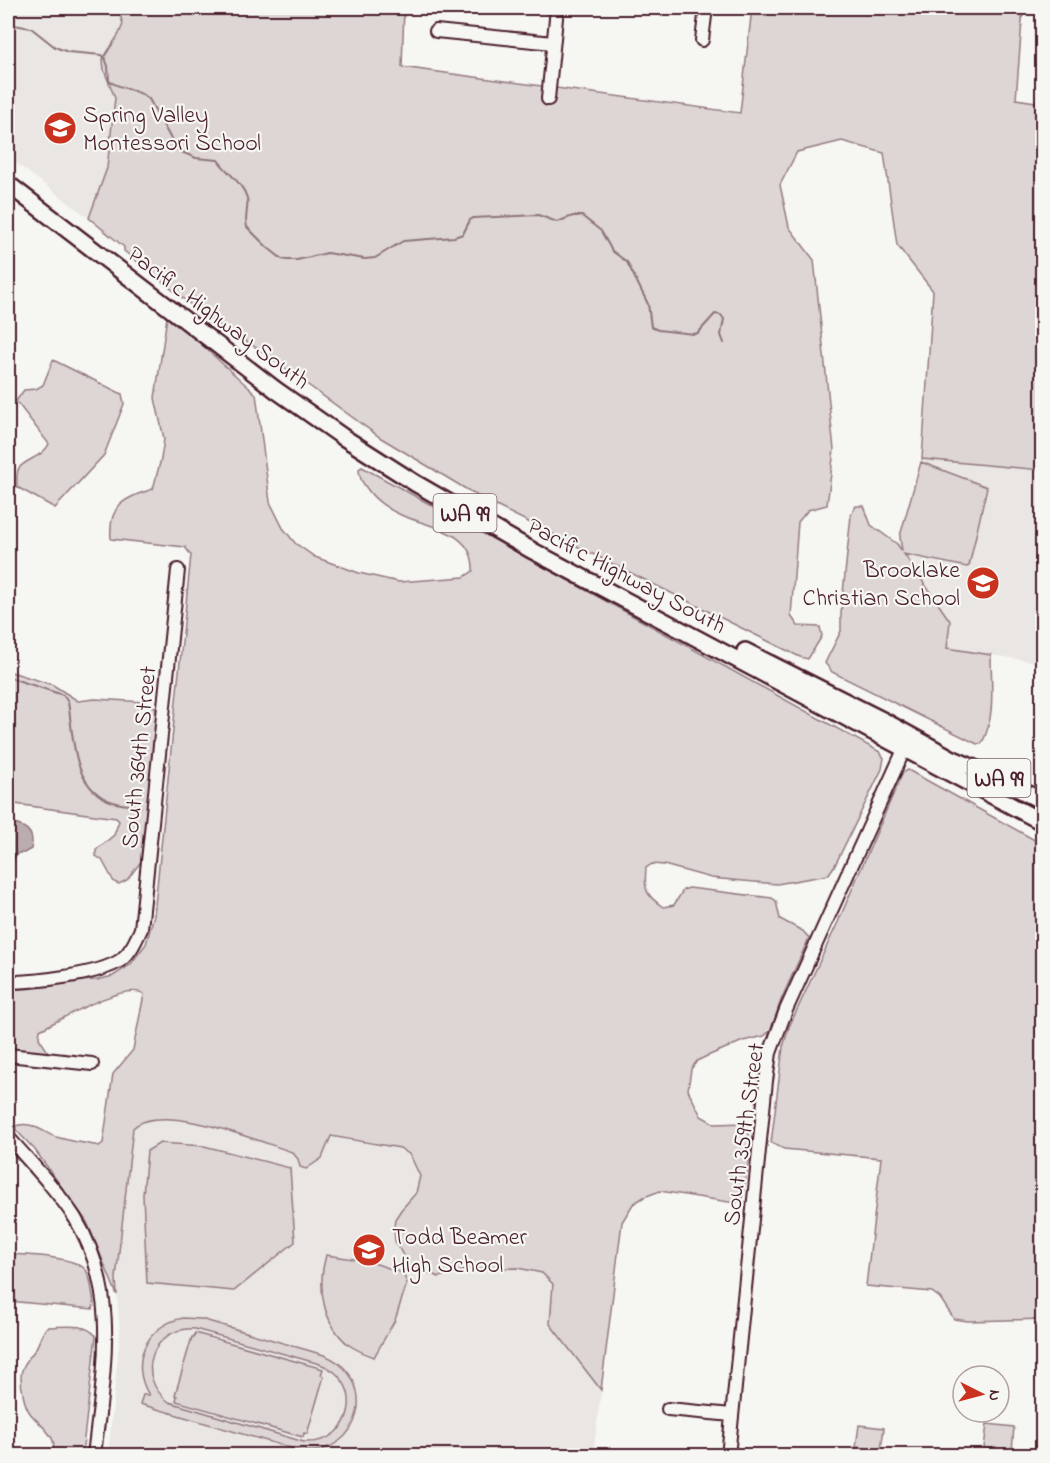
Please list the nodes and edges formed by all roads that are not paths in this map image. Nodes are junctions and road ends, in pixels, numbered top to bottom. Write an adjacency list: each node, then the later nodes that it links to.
1 (557, 8): 5 (street)
2 (705, 8): 4 (street)
3 (436, 31): 5 (street)
4 (702, 40)
5 (553, 43): 6 (street)
6 (548, 99)
7 (8, 172): 10 (main road, Pacific Highway South / WA 99)
8 (8, 184): 10 (main road, Pacific Highway South / WA 99)
9 (178, 570): 13 (street, South 364th Street)
10 (907, 742): 11 (main road, Pacific Highway South / WA 99); 12 (main road, Pacific Highway South / WA 99); 18 (street, South 359th Street)
11 (1042, 801)
12 (1042, 822)
13 (8, 982)
14 (8, 1055): 15 (street)
15 (92, 1064)
16 (8, 1137): 19 (street)
17 (668, 1409): 18 (street)
18 (732, 1415): 20 (street, South 359th Street)
19 (94, 1455)
20 (728, 1455)

